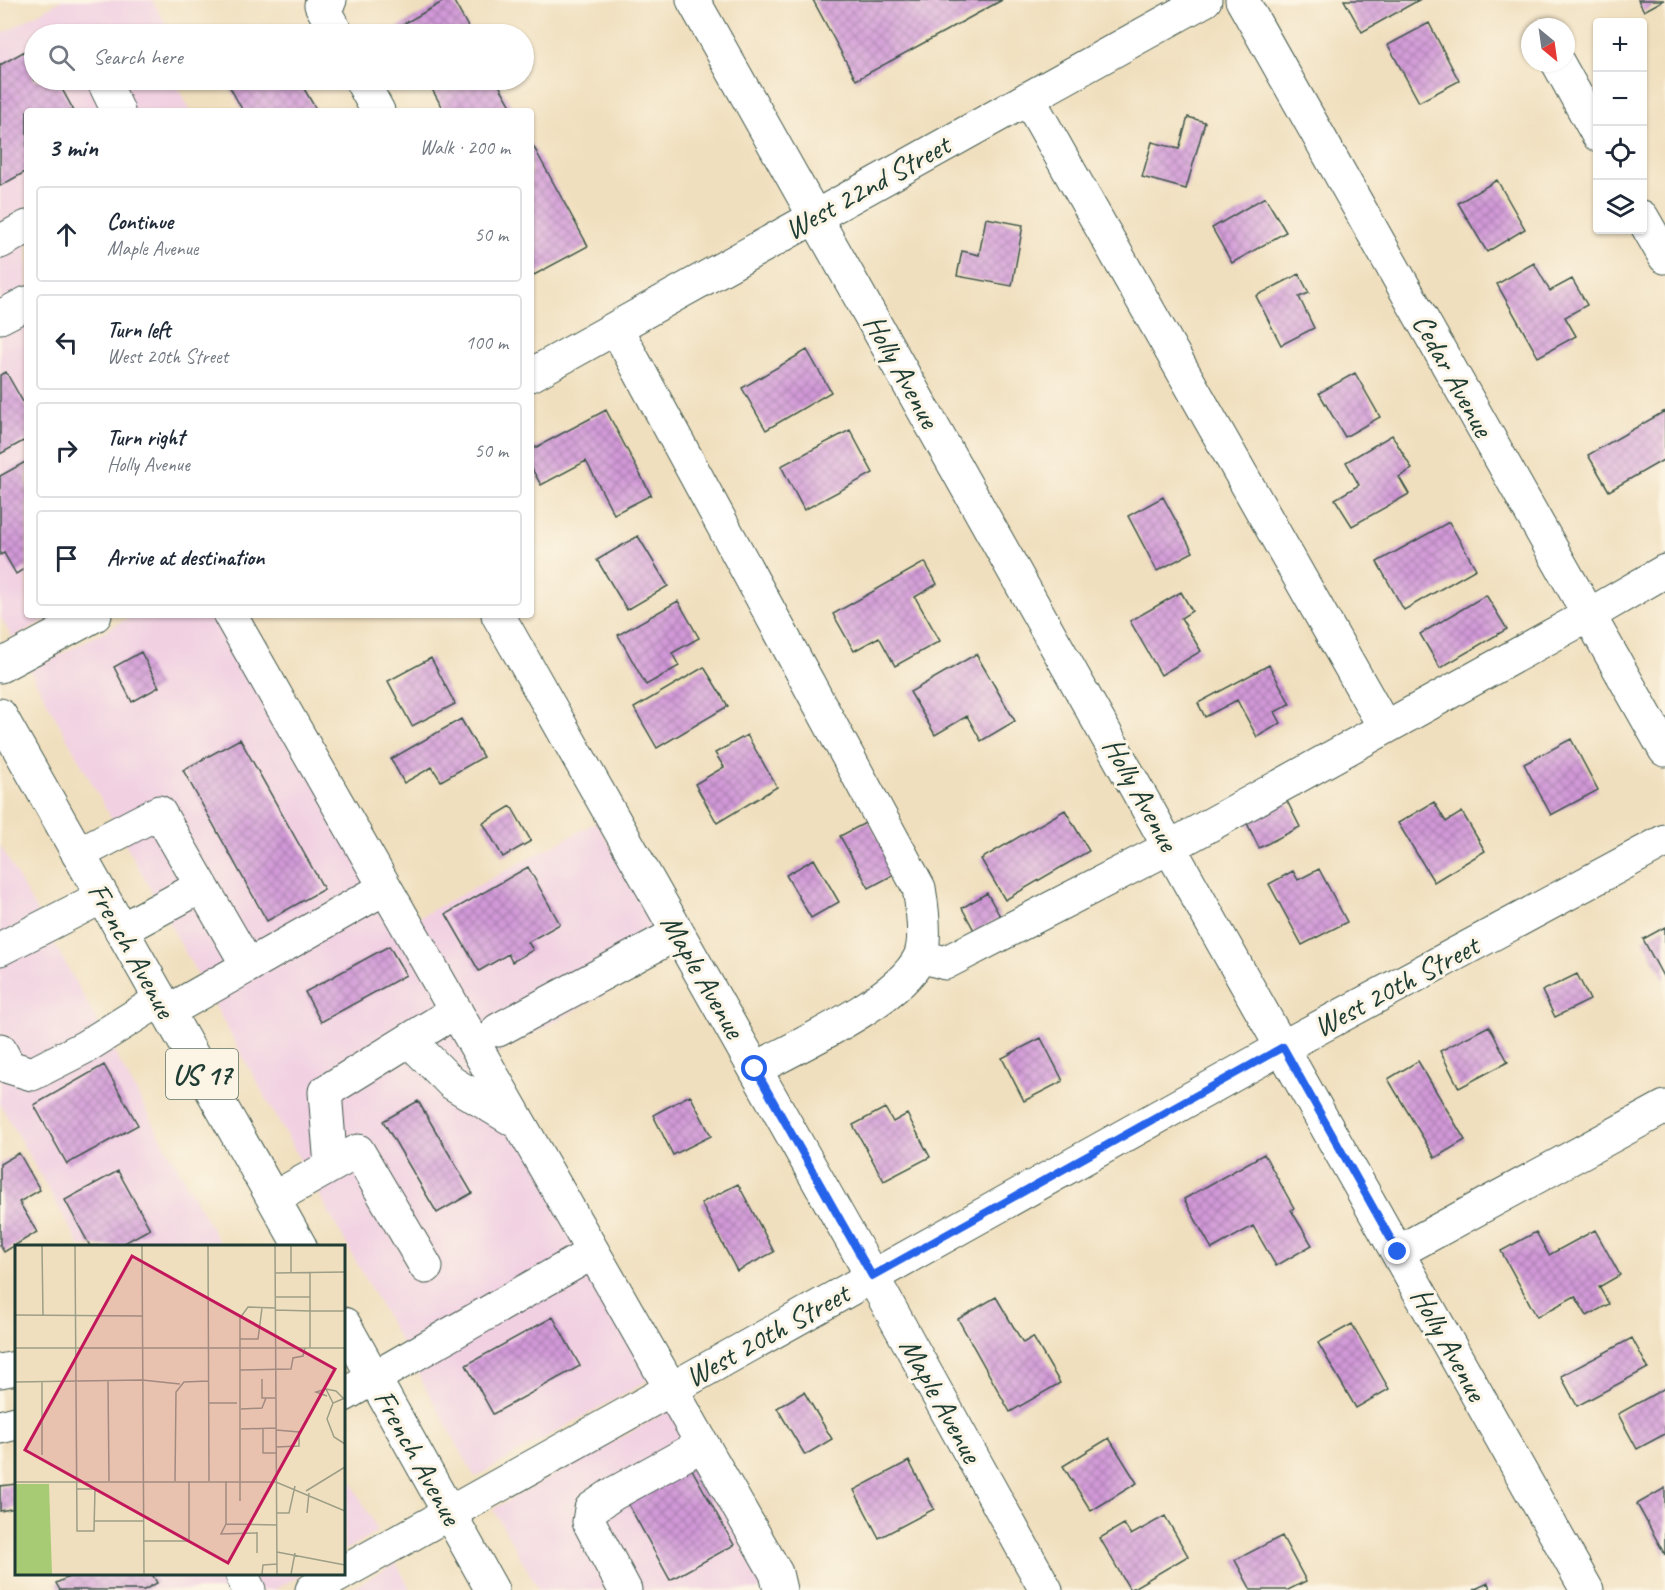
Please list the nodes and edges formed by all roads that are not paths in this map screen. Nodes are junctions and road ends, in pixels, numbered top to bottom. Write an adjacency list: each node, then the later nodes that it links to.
1 (330, 0): 5 (street)
2 (693, 0): 13 (street, Holly Avenue)
3 (1205, 0): 9 (street, West 22nd Street)
4 (1242, 0): 23 (street, Cedar Avenue)
5 (331, 24)
6 (1563, 72): 12 (street)
7 (108, 90): 10 (street)
8 (366, 90): 11 (street)
9 (1028, 98): 13 (street, West 22nd Street); 29 (street)
10 (117, 108)
11 (376, 108)
12 (1593, 126)
13 (814, 216): 20 (street, West 22nd Street); 32 (street, Holly Avenue)
14 (1647, 226): 17 (street)
15 (24, 229): 16 (street)
16 (0, 242)
17 (1665, 257)
18 (24, 305): 19 (street)
19 (0, 317)
20 (616, 327): 21 (street, West 22nd Street); 40 (street)
21 (534, 373)
22 (1665, 571): 23 (street)
23 (1589, 615): 29 (street); 30 (street, Cedar Avenue)
24 (89, 618): 27 (street)
25 (232, 618): 35 (street)
26 (500, 618): 38 (street, Maple Avenue)
27 (0, 666)
28 (0, 715): 33 (street, French Avenue / US 17)
29 (1384, 728): 32 (street)
30 (1665, 750)
31 (1665, 841): 46 (street, West 20th Street)
32 (1170, 847): 40 (street); 46 (street, Holly Avenue)
33 (78, 854): 34 (street); 36 (street, French Avenue / US 17)
34 (202, 886): 37 (street); 41 (street)
35 (385, 888): 41 (street); 43 (street)
36 (102, 897): 37 (street, French Avenue / US 17); 39 (street)
37 (121, 930): 42 (street, French Avenue / US 17)
38 (678, 933): 44 (street); 48 (street, Maple Avenue)
39 (0, 950)
40 (921, 956): 48 (street)
41 (248, 966): 42 (street)
42 (163, 1006): 47 (street); 52 (street, French Avenue / US 17)
43 (456, 1011): 45 (street); 50 (street)
44 (498, 1030)
45 (409, 1040): 50 (street); 51 (street)
46 (1283, 1047): 54 (street, Holly Avenue); 57 (street, West 20th Street)
47 (0, 1050)
48 (755, 1069): 57 (street, Maple Avenue)
49 (1665, 1107): 54 (street)
50 (519, 1122): 55 (street)
51 (331, 1166): 52 (street); 56 (street)
52 (274, 1198): 53 (street, French Avenue / US 17)
53 (299, 1245)
54 (1398, 1252): 77 (street, Holly Avenue)
55 (592, 1253): 61 (street); 62 (street)
56 (426, 1267)
57 (872, 1276): 62 (street, West 20th Street); 76 (street, Maple Avenue)
58 (345, 1326): 61 (street, French Avenue)
59 (15, 1368): 60 (street)
60 (0, 1371)
61 (373, 1377): 63 (street); 67 (street, French Avenue)
62 (670, 1389): 66 (street); 67 (street, West 20th Street)
63 (345, 1394)
64 (15, 1423): 65 (street)
65 (0, 1427)
66 (702, 1445): 74 (street); 75 (street)
67 (450, 1513): 68 (street, West 20th Street); 73 (street, French Avenue)
68 (345, 1571)
69 (243, 1575): 71 (street)
70 (338, 1575): 72 (street, West 20th Street)
71 (249, 1590)
72 (312, 1590)
73 (492, 1590)
74 (626, 1590)
75 (780, 1590)
76 (1046, 1590)
77 (1587, 1590)

